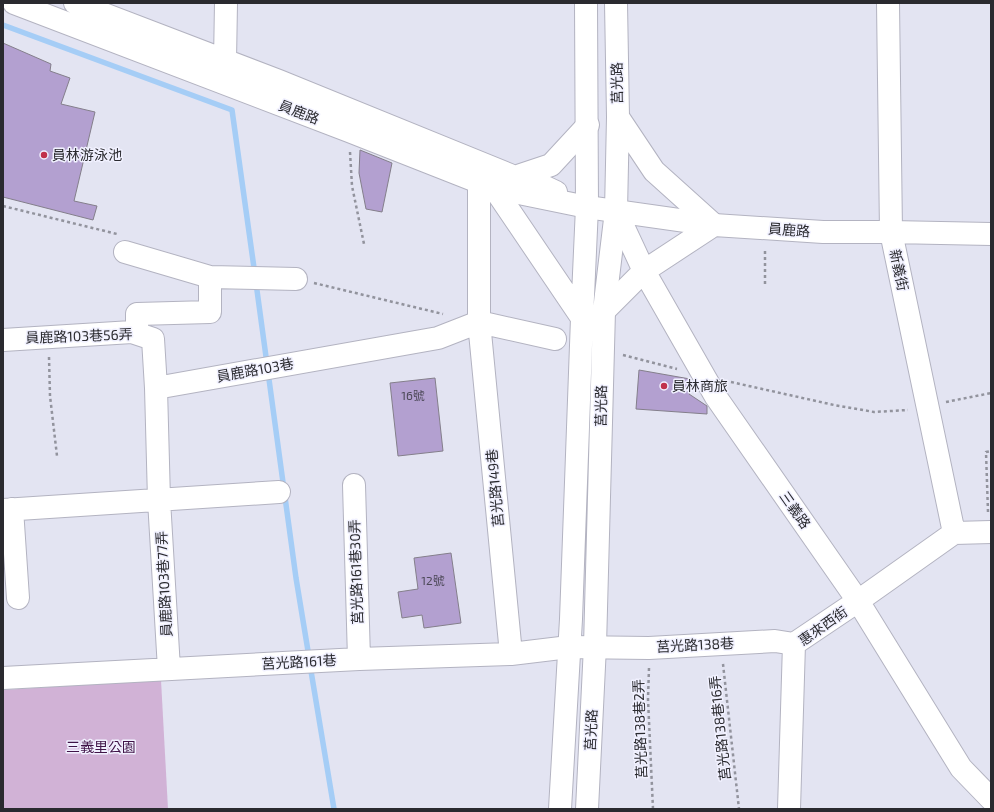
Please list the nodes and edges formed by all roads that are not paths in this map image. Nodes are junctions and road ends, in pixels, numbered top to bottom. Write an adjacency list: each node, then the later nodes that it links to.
1 (14, 3): 7 (street, 員鹿路)
2 (74, 3): 7 (street, 員鹿路)
3 (226, 3): 7 (street)
4 (586, 3): 9 (street, 莒光路)
5 (616, 3): 8 (street, 莒光路)
6 (888, 3): 15 (street, 新義街)
7 (220, 71): 10 (street, 員鹿路); 11 (street, 員鹿路)
8 (618, 117): 13 (street, 莒光路); 14 (street)
9 (588, 125): 10 (street); 12 (street, 莒光路)
10 (515, 176): 12 (street, 員鹿路)
11 (486, 185): 12 (street, 員鹿路); 22 (street); 23 (street)
12 (587, 207): 13 (street, 員鹿路); 22 (street, 莒光路)
13 (616, 211): 14 (street, 員鹿路); 18 (street, 三義路); 21 (street, 莒光路)
14 (714, 225): 15 (street, 員鹿路); 18 (street)
15 (891, 232): 16 (street, 員鹿路); 33 (street, 新義街)
16 (991, 234)
17 (125, 252): 19 (street)
18 (644, 271): 21 (street); 35 (street, 三義路)
19 (210, 277): 20 (street); 24 (street)
20 (296, 279)
21 (604, 311): 37 (street, 莒光路)
22 (582, 318): 38 (street, 莒光路)
23 (479, 322): 25 (street); 27 (street, 員鹿路103巷); 39 (street, 莒光路149巷)
24 (137, 333): 26 (street, 員鹿路103巷56弄); 27 (street, 員鹿路103巷56弄)
25 (555, 339)
26 (3, 340)
27 (156, 388): 30 (street)
28 (354, 485): 40 (street, 莒光路161巷30弄)
29 (279, 492): 30 (street)
30 (159, 500): 31 (street); 41 (street, 員鹿路103巷77弄)
31 (7, 509): 34 (street)
32 (990, 532): 33 (street)
33 (954, 533): 35 (street, 惠來西街)
34 (18, 598)
35 (858, 601): 36 (street, 惠來西街); 43 (street, 三義路)
36 (794, 644): 37 (street, 莒光路138巷); 46 (street, 惠來西街)
37 (595, 646): 38 (street, 莒光路161巷); 45 (street, 莒光路)
38 (569, 647): 39 (street, 莒光路161巷); 44 (street, 莒光路)
39 (511, 654): 40 (street, 莒光路161巷)
40 (359, 659): 41 (street, 莒光路161巷)
41 (169, 669): 42 (street, 莒光路161巷)
42 (3, 678)
43 (991, 799)
44 (560, 809)
45 (587, 809)
46 (789, 809)

